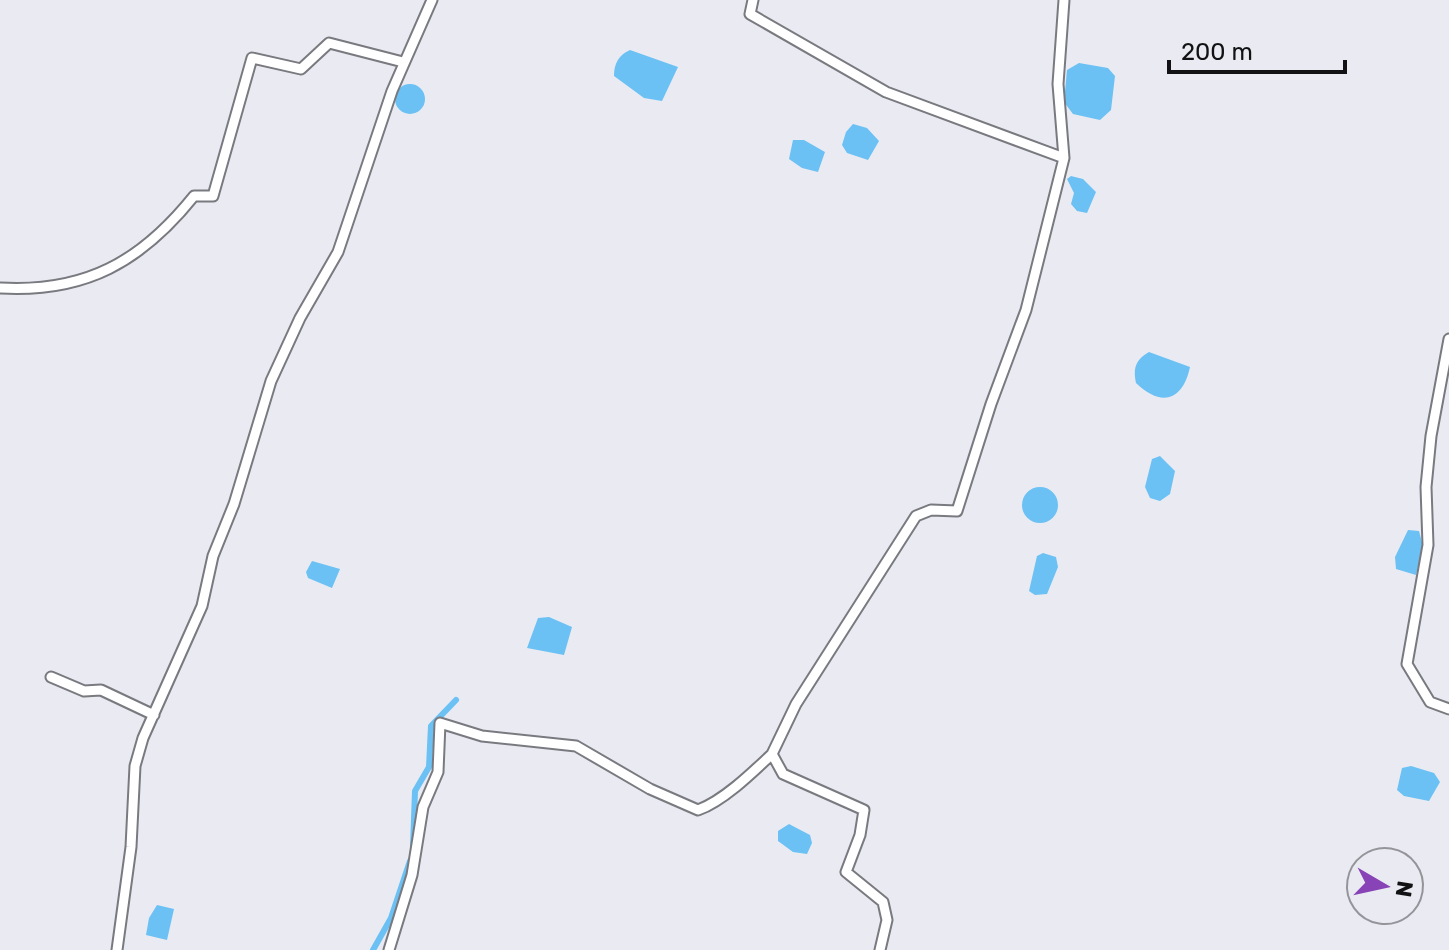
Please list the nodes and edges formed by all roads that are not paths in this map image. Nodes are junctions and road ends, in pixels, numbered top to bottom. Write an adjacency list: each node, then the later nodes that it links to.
1 (432, 0): 4 (street)
2 (753, 0): 5 (street)
3 (1064, 0): 5 (street)
4 (403, 62): 6 (street); 10 (street)
5 (1064, 158): 11 (street)
6 (0, 288)
7 (1449, 339): 9 (street)
8 (51, 677): 10 (street)
9 (1449, 709)
10 (154, 715): 12 (street)
11 (772, 754): 13 (street); 14 (street)
12 (117, 950)
13 (389, 950)
14 (880, 950)

